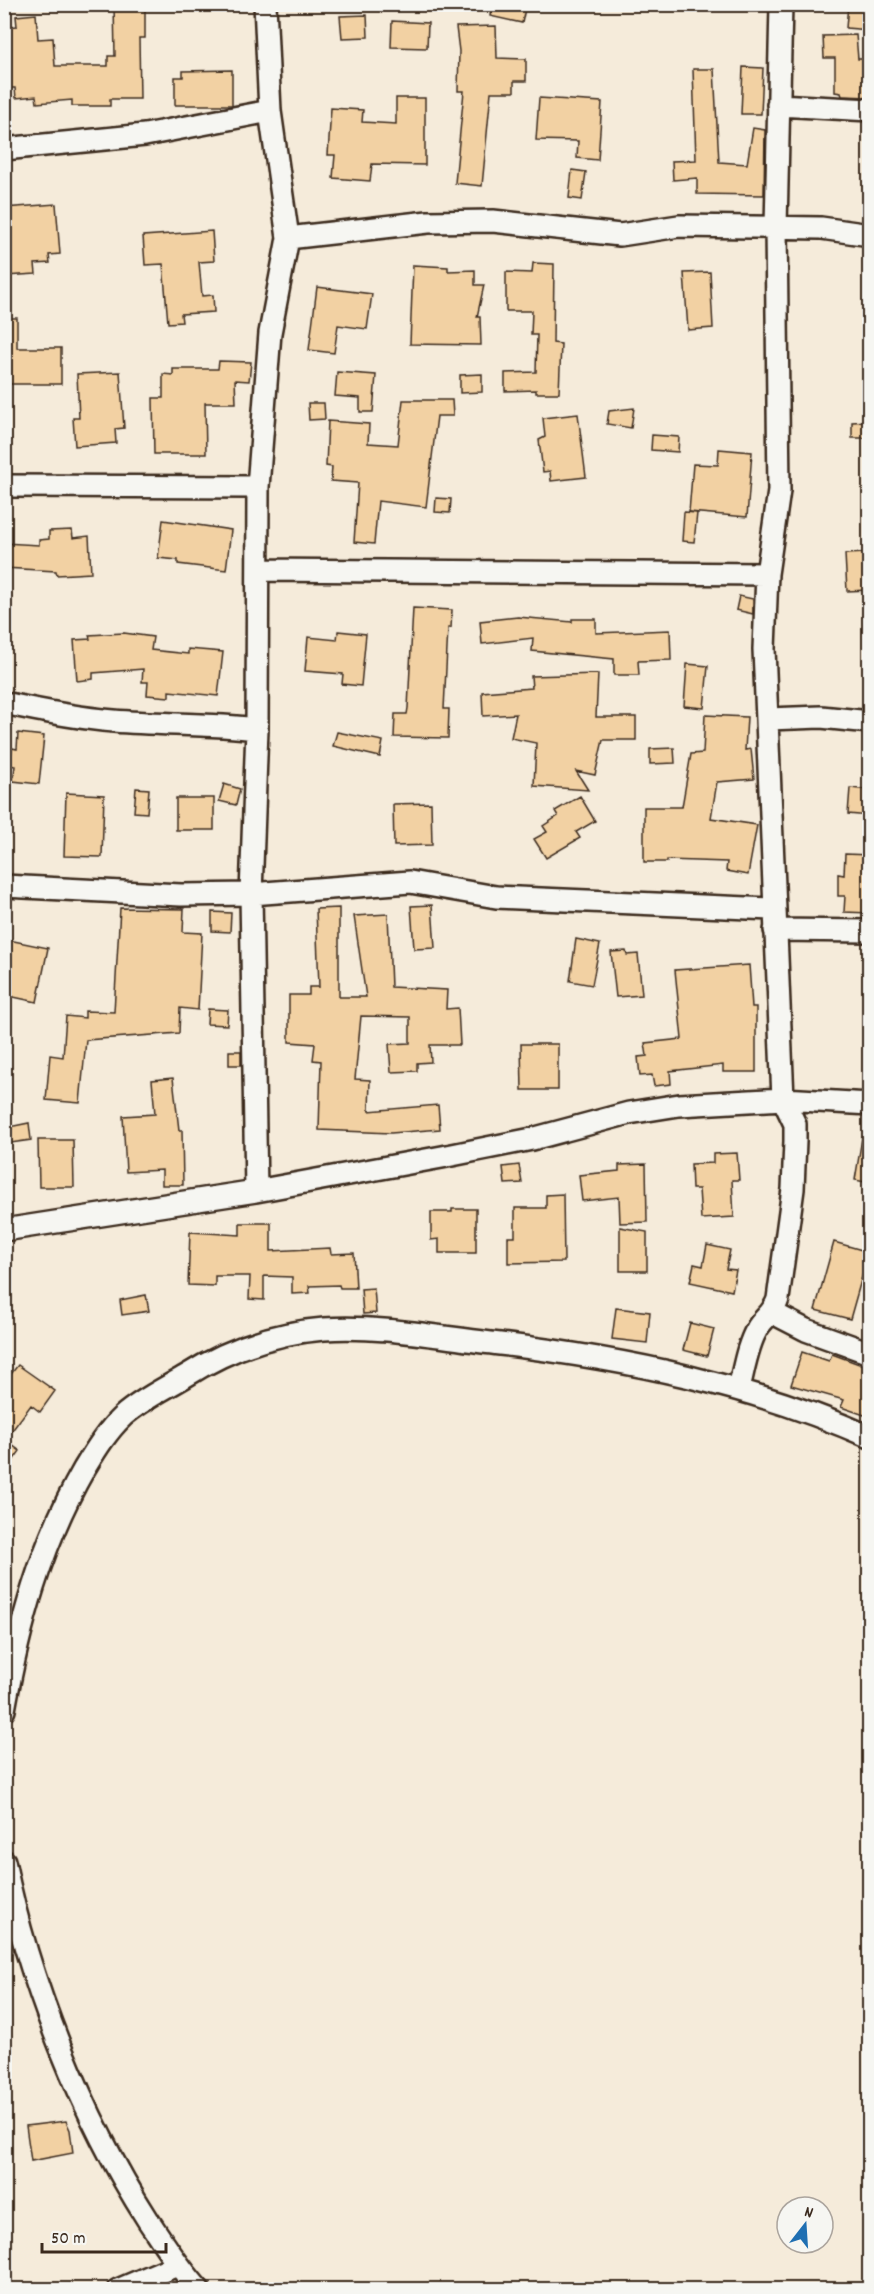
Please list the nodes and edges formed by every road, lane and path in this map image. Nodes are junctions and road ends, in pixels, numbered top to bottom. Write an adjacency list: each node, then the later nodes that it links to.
1 (265, 4): 5 (street)
2 (781, 4): 3 (street)
3 (778, 105): 4 (street); 7 (street)
4 (870, 110)
5 (270, 111): 6 (street); 9 (street)
6 (4, 149)
7 (776, 227): 8 (street); 9 (street); 13 (street)
8 (870, 235)
9 (288, 238): 11 (street)
10 (4, 486): 11 (street)
11 (258, 488): 12 (street)
12 (259, 570): 13 (street); 17 (street)
13 (766, 574): 15 (street)
14 (4, 703): 17 (street)
15 (768, 719): 16 (street); 20 (street)
16 (870, 722)
17 (257, 729): 19 (street)
18 (4, 886): 19 (street)
19 (250, 894): 20 (street); 25 (street)
20 (773, 909): 21 (street)
21 (775, 930): 22 (street); 23 (street)
22 (870, 931)
23 (783, 1099): 24 (street); 25 (street); 27 (street)
24 (870, 1104)
25 (256, 1191): 26 (street)
26 (4, 1230)
27 (772, 1312): 28 (street); 29 (street)
28 (870, 1353)
29 (739, 1388): 30 (street); 31 (street)
30 (870, 1437)
31 (4, 1710)
32 (4, 1861): 33 (street)
33 (177, 2265): 34 (street); 35 (street)
34 (118, 2289)
35 (199, 2289)

